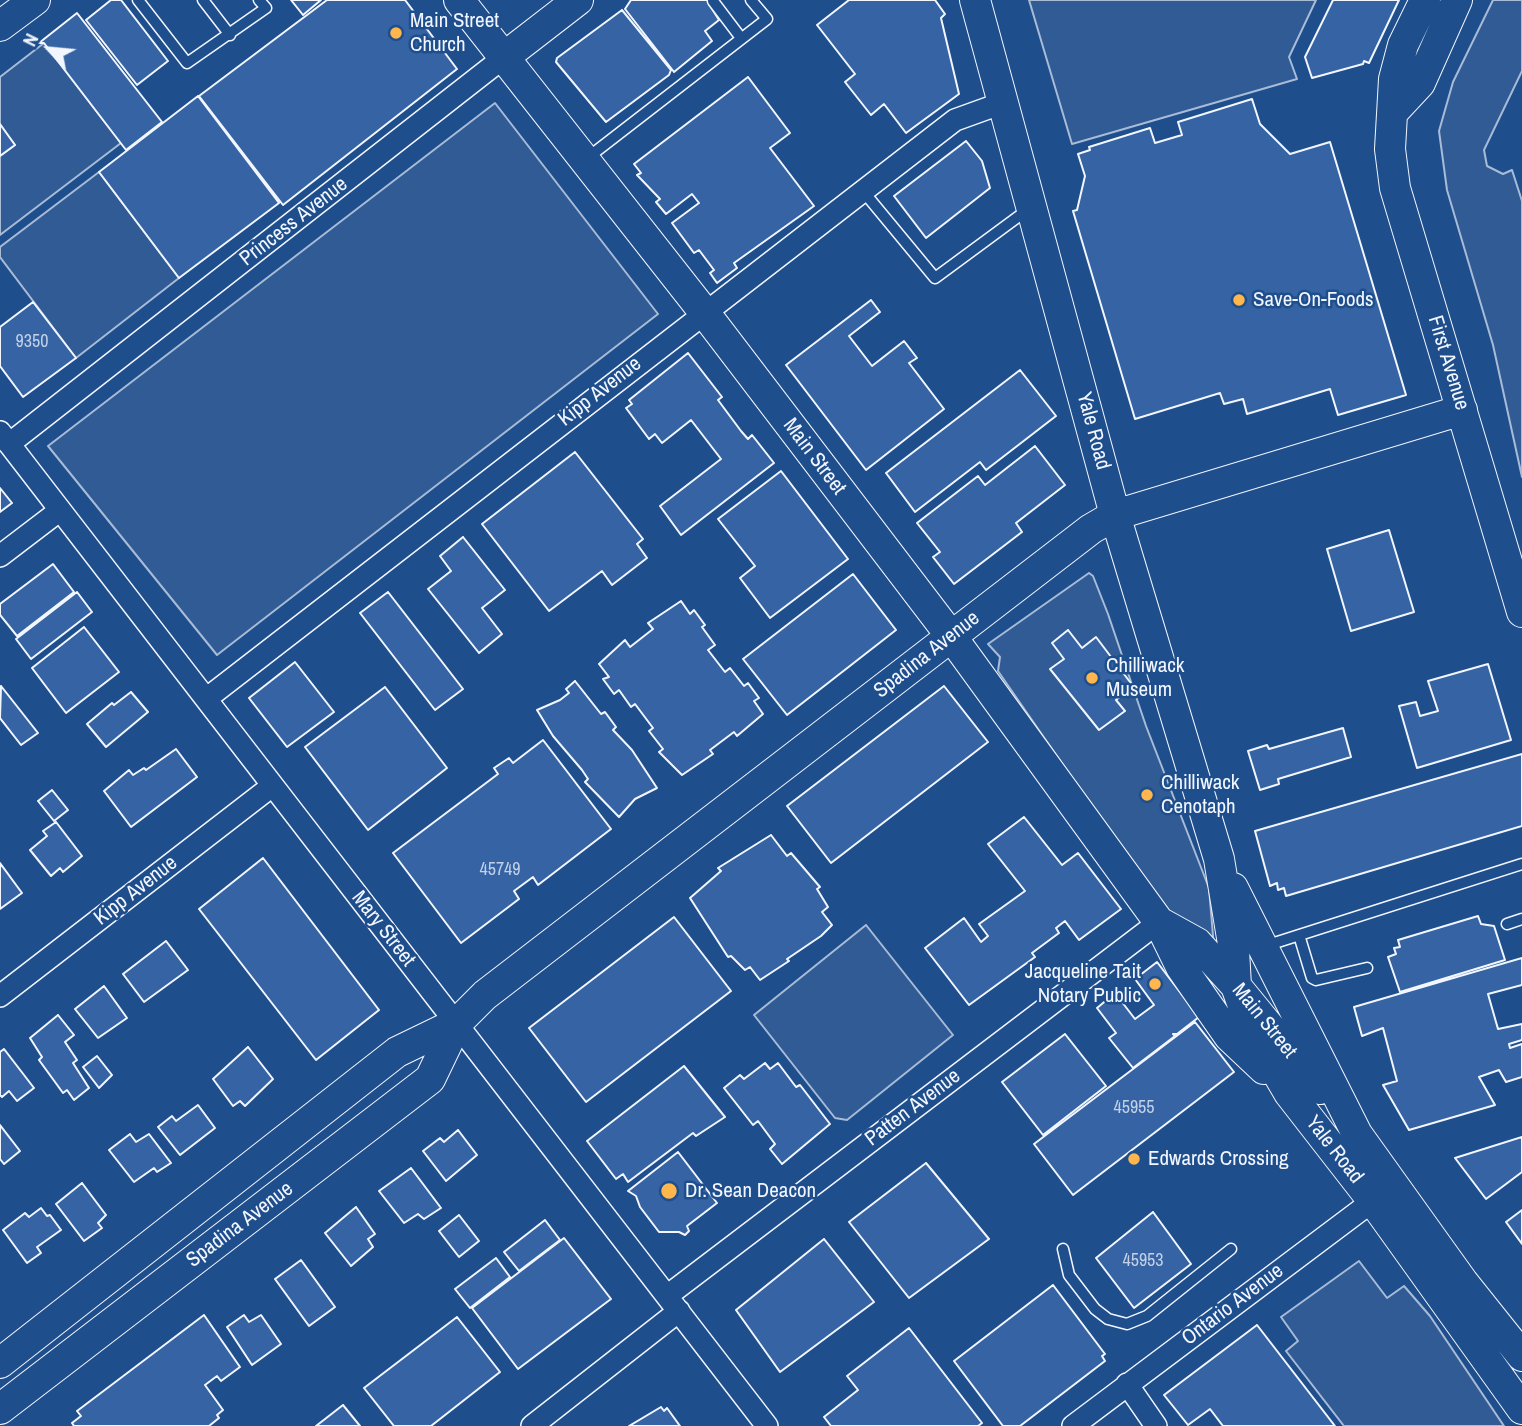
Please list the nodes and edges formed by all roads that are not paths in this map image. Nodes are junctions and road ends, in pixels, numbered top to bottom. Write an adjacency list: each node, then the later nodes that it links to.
1 (35, 0): 12 (street)
2 (138, 0): 13 (lane)
3 (203, 0): 13 (lane)
4 (459, 0): 15 (street, Main Street)
5 (578, 0): 15 (street, Princess Avenue)
6 (751, 0): 14 (lane)
7 (975, 0): 16 (street, Yale Road)
8 (1425, 0): 17 (street, First Avenue)
9 (1457, 0): 17 (street)
10 (713, 1): 14 (lane)
11 (263, 4): 13 (lane)
12 (0, 26)
13 (230, 34)
14 (741, 38): 18 (lane)
15 (503, 58): 18 (street, Main Street); 23 (street, Princess Avenue)
16 (1005, 102): 19 (street, Kipp Avenue); 20 (street, Yale Road)
17 (1393, 112): 22 (street, First Avenue)
18 (583, 160): 21 (street, Main Street)
19 (863, 191): 20 (lane); 21 (street, Kipp Avenue)
20 (1032, 206): 25 (street, Yale Road)
21 (704, 312): 28 (street, Main Street); 29 (street, Kipp Avenue)
22 (1462, 410): 25 (street, Spadina Avenue); 27 (street, First Avenue)
23 (5, 438): 24 (street, Mary Street)
24 (59, 511): 26 (street); 29 (street, Mary Street)
25 (1115, 515): 28 (street, Spadina Avenue); 31 (street, Yale Road)
26 (0, 556)
27 (1522, 612)
28 (951, 636): 34 (street, Main Street); 41 (street, Spadina Avenue)
29 (206, 699): 30 (street, Mary Street)
30 (272, 786): 40 (street, Kipp Avenue); 41 (street, Mary Street)
31 (1219, 859): 37 (street, Yale Road); 39 (street, Yale Road)
32 (1522, 864): 36 (lane)
33 (1522, 919): 35 (lane)
34 (1159, 922): 39 (street, Main Street); 42 (street, Main Street); 47 (street, Patten Avenue)
35 (1507, 924)
36 (1299, 935): 37 (lane); 38 (lane)
37 (1262, 947): 43 (street, Yale Road)
38 (1367, 968)
39 (1236, 986): 42 (street, Yale Road); 43 (street, Main Street)
40 (0, 996)
41 (457, 1023): 47 (street, Mary Street); 49 (street, Spadina Avenue); 51 (street, Spadina Avenue)
42 (1289, 1093): 44 (street, Yale Road)
43 (1357, 1134): 44 (street, Yale Road)
44 (1383, 1193): 48 (street, Yale Road); 50 (street, Ontario Avenue); 52 (street, Yale Road)
45 (1063, 1249): 46 (lane)
46 (1231, 1249)
47 (673, 1303): 55 (street, Patten Avenue); 56 (street, Mary Street)
48 (1522, 1356)
49 (0, 1363)
50 (1127, 1384): 57 (street, Ontario Avenue); 58 (street)
51 (0, 1409)
52 (1522, 1409)
53 (0, 1418): 54 (street)
54 (6, 1426)
55 (532, 1426)
56 (767, 1426)
57 (1073, 1426)
58 (1156, 1426)

